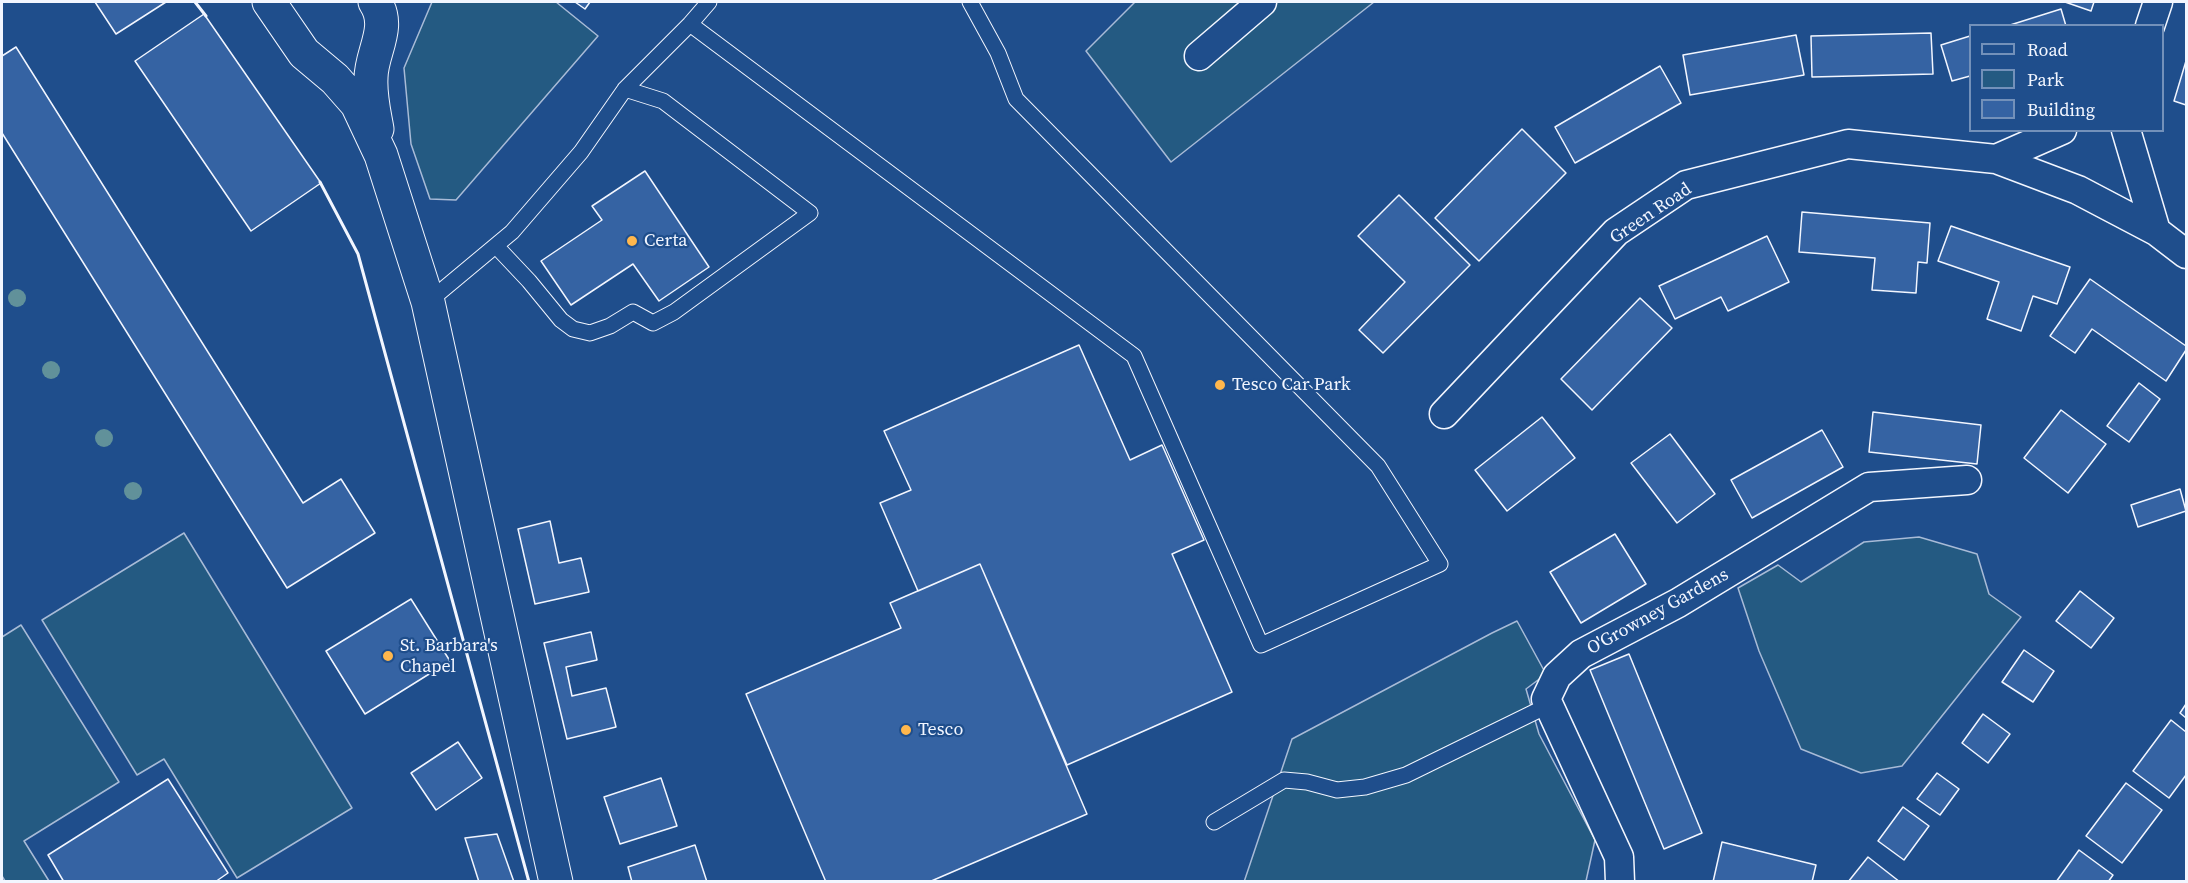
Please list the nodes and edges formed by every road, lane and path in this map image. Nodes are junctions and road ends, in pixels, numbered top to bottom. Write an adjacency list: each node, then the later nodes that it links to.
1 (268, 2): 11 (street)
2 (301, 2): 11 (street)
3 (398, 2): 10 (street)
4 (709, 2): 8 (lane)
5 (970, 2): 8 (lane)
6 (1262, 2): 12 (street)
7 (2158, 2): 9 (street)
8 (690, 24): 13 (lane)
9 (2151, 24)
10 (378, 27): 11 (street); 16 (street)
11 (305, 52): 16 (street)
12 (1199, 56)
13 (625, 89): 19 (lane); 19 (lane)
14 (2057, 132): 17 (street, Green Road)
15 (2127, 132): 18 (street)
16 (381, 155): 21 (street)
17 (1996, 159): 18 (street, Green Road); 22 (street, Green Road)
18 (2156, 231): 20 (street, Green Road)
19 (496, 246): 21 (lane)
20 (2187, 254)
21 (428, 302): 26 (street)
22 (1444, 414)
23 (1967, 480): 24 (street, O'Growney Gardens)
24 (1549, 705): 25 (lane); 27 (street)
25 (1214, 822)
26 (556, 882)
27 (1620, 882)

